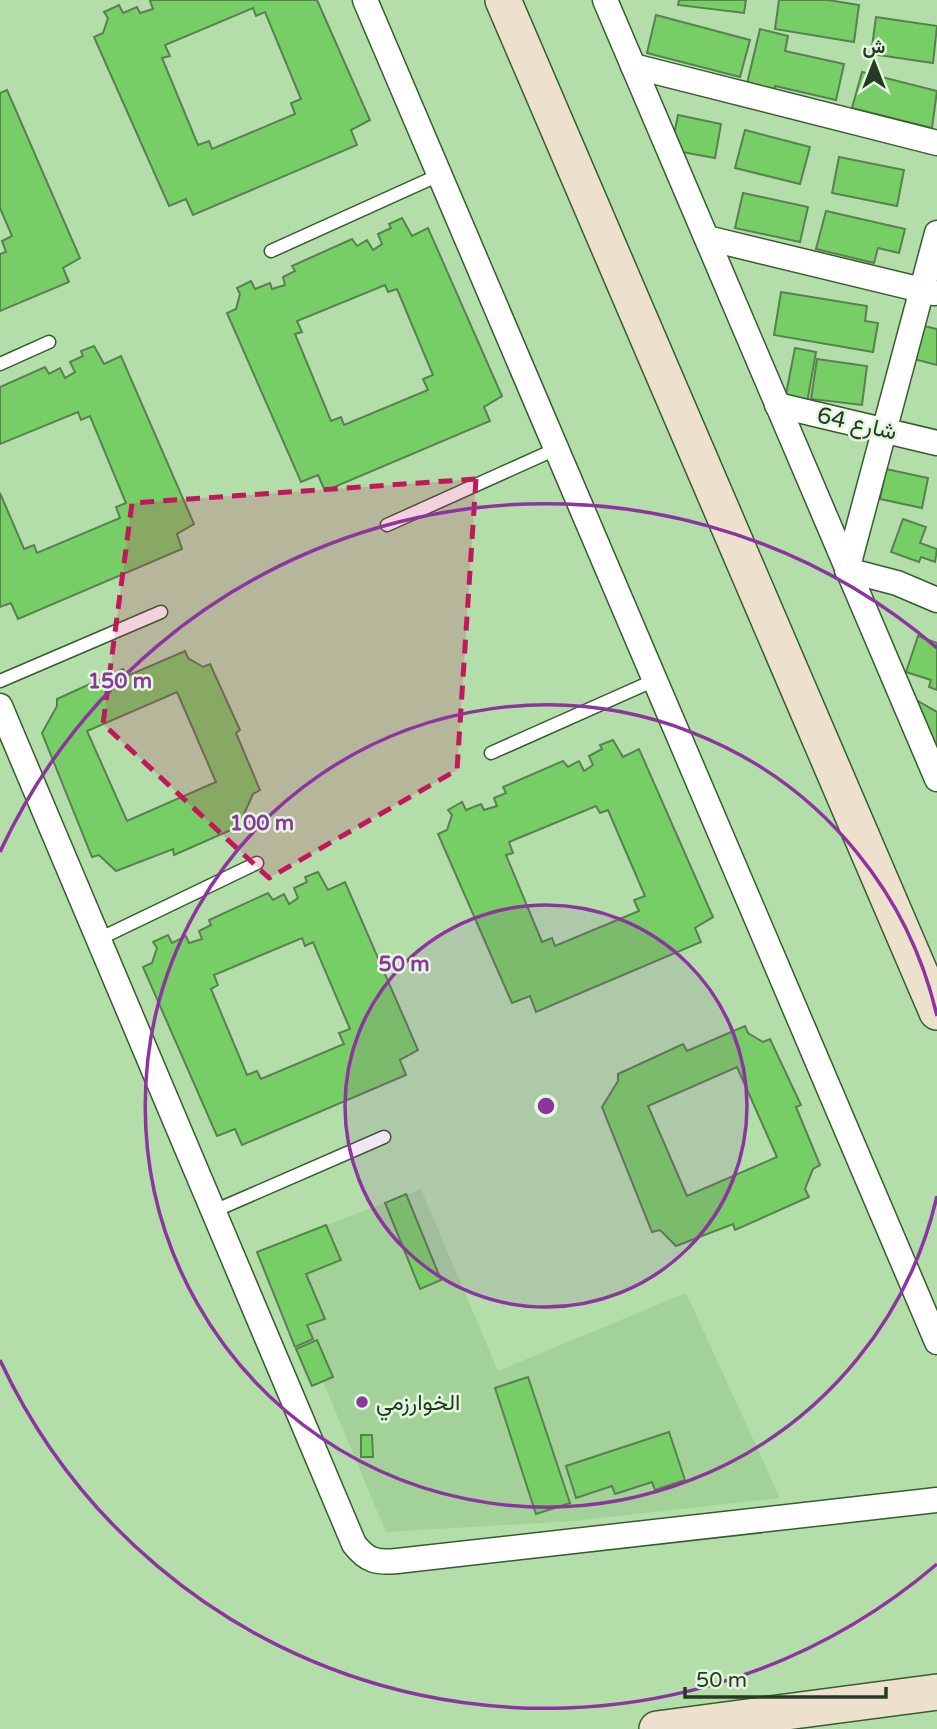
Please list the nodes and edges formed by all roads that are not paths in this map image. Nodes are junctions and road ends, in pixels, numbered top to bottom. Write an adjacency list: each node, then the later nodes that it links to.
1 (365, 0): 6 (street)
2 (503, 0): 28 (main road)
3 (605, 0): 4 (street)
4 (633, 66): 5 (street); 8 (street)
5 (937, 143)
6 (439, 175): 9 (lane); 16 (street)
7 (937, 233): 10 (street)
8 (707, 238): 10 (street); 13 (street)
9 (271, 251)
10 (929, 292): 14 (street)
11 (49, 342): 12 (lane)
12 (0, 364)
13 (777, 405): 14 (street, شارع 64); 18 (street)
14 (886, 430): 15 (street, شارع 64); 18 (street)
15 (937, 443)
16 (556, 449): 17 (lane); 21 (street)
17 (387, 525)
18 (847, 570): 19 (street); 25 (street)
19 (937, 600)
20 (161, 612): 22 (lane)
21 (655, 680): 24 (lane); 31 (street)
22 (0, 681)
23 (0, 706): 27 (street)
24 (491, 754)
25 (935, 772)
26 (257, 863): 27 (lane)
27 (99, 939): 30 (street)
28 (937, 1012)
29 (384, 1137): 30 (lane)
30 (214, 1211): 32 (street)
31 (937, 1342)
32 (937, 1500)
33 (937, 1692): 34 (main road)
34 (657, 1729)

